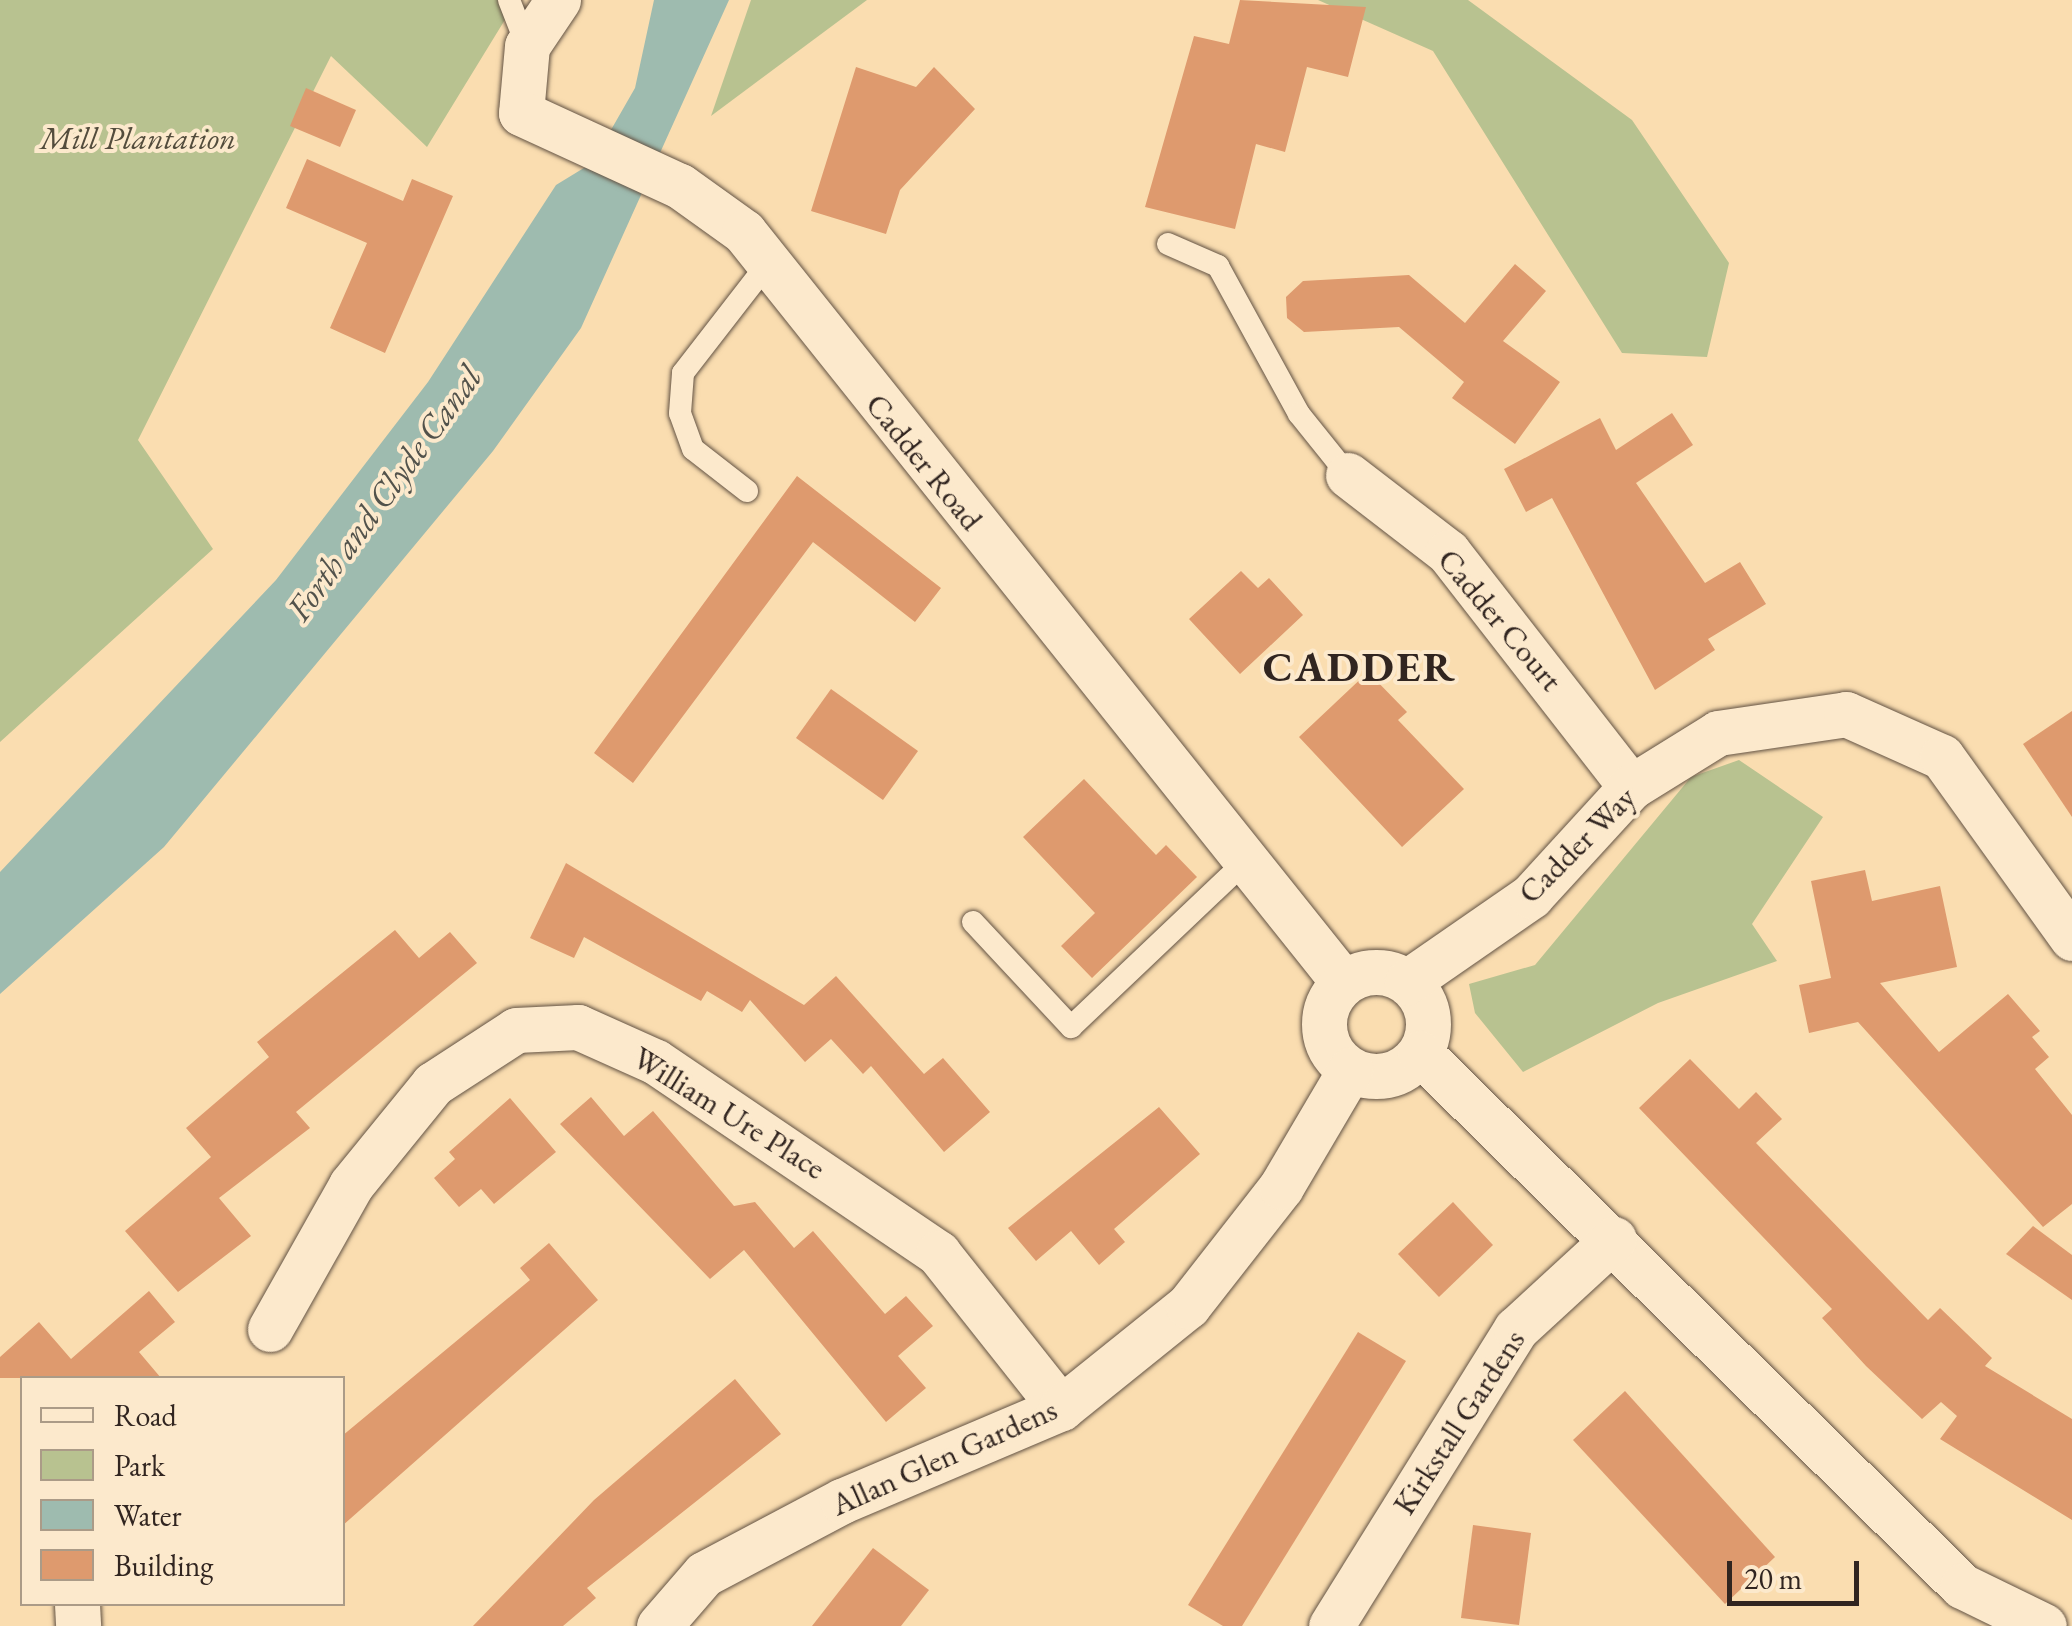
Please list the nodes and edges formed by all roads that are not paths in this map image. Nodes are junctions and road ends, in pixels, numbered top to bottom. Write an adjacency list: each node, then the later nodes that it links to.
1 (509, 0): 3 (lane)
2 (558, 0): 3 (street, Cadder Road)
3 (527, 46): 5 (street, Cadder Road)
4 (1168, 244): 6 (lane)
5 (766, 266): 7 (lane); 9 (street, Cadder Road)
6 (1348, 475): 8 (street, Cadder Court)
7 (747, 491)
8 (1631, 787): 11 (street, Cadder Way); 12 (street, Cadder Way)
9 (1246, 861): 10 (lane); 13 (street, Cadder Road)
10 (973, 922)
11 (2072, 938)
12 (1407, 982): 13 (street); 14 (street)
13 (1344, 983): 15 (street)
14 (1420, 1053): 15 (street); 16 (street)
15 (1350, 1070): 18 (street, Allan Glen Gardens)
16 (1614, 1240): 20 (street, Kirkstall Gardens); 21 (street)
17 (270, 1329): 18 (street, William Ure Place)
18 (1061, 1408): 19 (street, Allan Glen Gardens)
19 (659, 1626)
20 (1331, 1626)
21 (2044, 1626)

